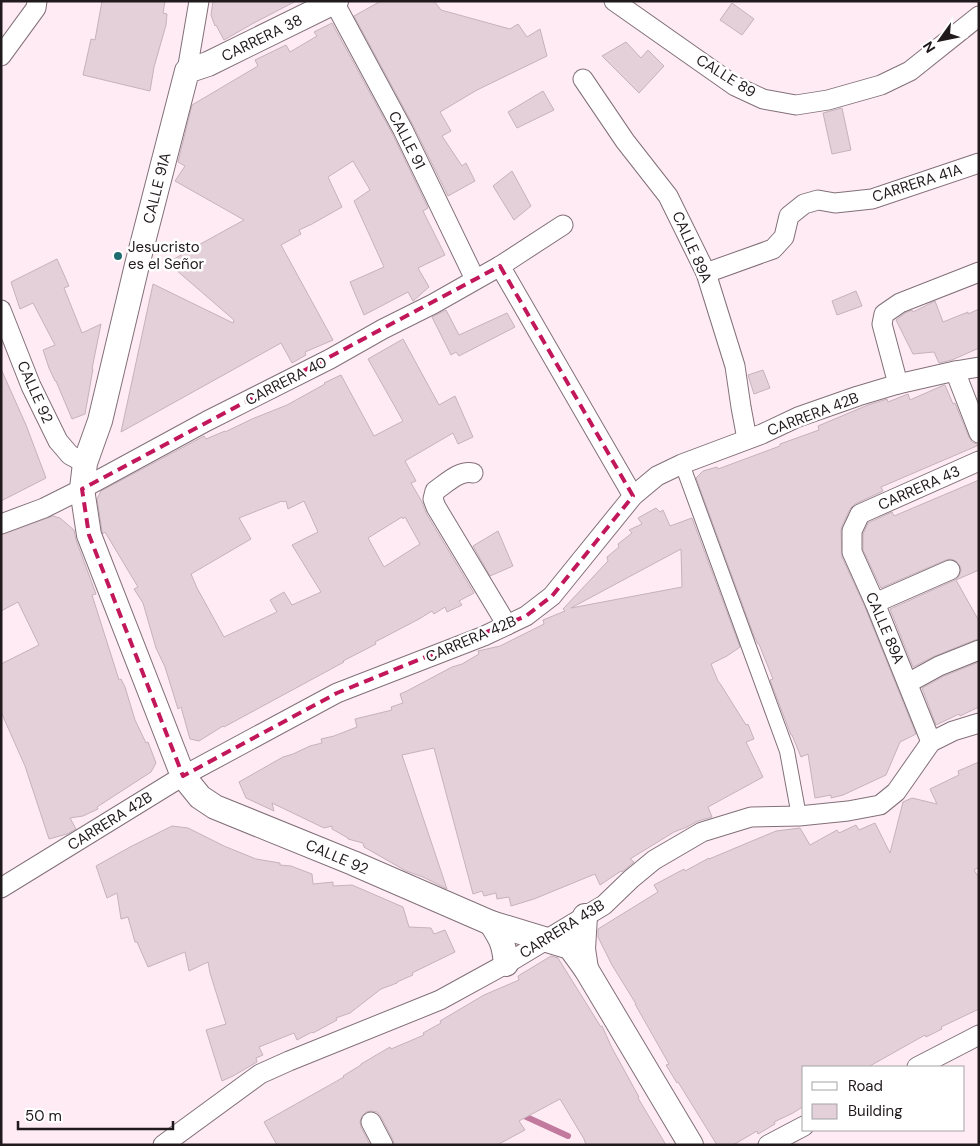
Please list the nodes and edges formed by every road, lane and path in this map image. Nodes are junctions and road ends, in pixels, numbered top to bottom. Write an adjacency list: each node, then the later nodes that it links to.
1 (37, 1): 6 (street)
2 (199, 1): 7 (street, CALLE 91A)
3 (614, 1): 5 (street, CALLE 89)
4 (335, 2): 7 (street, CARRERA 38); 14 (street, CALLE 91)
5 (979, 16)
6 (1, 56)
7 (187, 72): 22 (street, CALLE 91A)
8 (583, 79): 13 (street, CALLE 89A)
9 (979, 163): 13 (street, CARRERA 41A)
10 (563, 226): 11 (street, CARRERA 40)
11 (500, 266): 14 (street, CARRERA 40); 26 (street)
12 (979, 272): 18 (street)
13 (706, 273): 20 (street, CALLE 89A)
14 (475, 279): 25 (street, CARRERA 40)
15 (1, 310): 22 (street, CALLE 92)
16 (979, 367): 17 (street, CARRERA 42B)
17 (955, 371): 18 (street, CARRERA 42B); 19 (street)
18 (898, 384): 20 (street, CARRERA 42B)
19 (979, 433)
20 (747, 439): 23 (street, CARRERA 42B)
21 (979, 461): 27 (street, CARRERA 43)
22 (85, 463): 25 (street, CALLE 91A)
23 (682, 464): 26 (street, CARRERA 42B); 37 (street)
24 (474, 473): 31 (street)
25 (82, 489): 28 (street, CARRERA 40); 36 (street, CALLE 92)
26 (633, 496): 31 (street, CARRERA 42B)
27 (860, 514): 30 (street, CALLE 89A)
28 (1, 524)
29 (950, 570): 30 (street)
30 (875, 603): 33 (street, CALLE 89A)
31 (507, 625): 36 (street, CARRERA 42B)
32 (979, 650): 33 (street)
33 (908, 683): 35 (street, CALLE 89A)
34 (979, 723): 35 (street, CARRERA 43B)
35 (931, 742): 37 (street, CARRERA 43B)
36 (183, 776): 38 (street, CARRERA 42B); 40 (street, CALLE 92)
37 (804, 816): 39 (street, CARRERA 43B)
38 (1, 888)
39 (585, 916): 41 (street, CARRERA 43B); 43 (street)
40 (491, 923): 41 (street, CALLE 92); 42 (street)
41 (547, 940): 42 (street, CARRERA 43B); 43 (street, CALLE 92)
42 (506, 964): 48 (street, CARRERA 43B)
43 (586, 969): 50 (street, CALLE 92)
44 (979, 1035): 45 (street)
45 (919, 1066)
46 (371, 1122): 49 (street)
47 (802, 1127): 51 (street)
48 (164, 1145)
49 (383, 1145)
50 (690, 1145)
51 (768, 1145)

